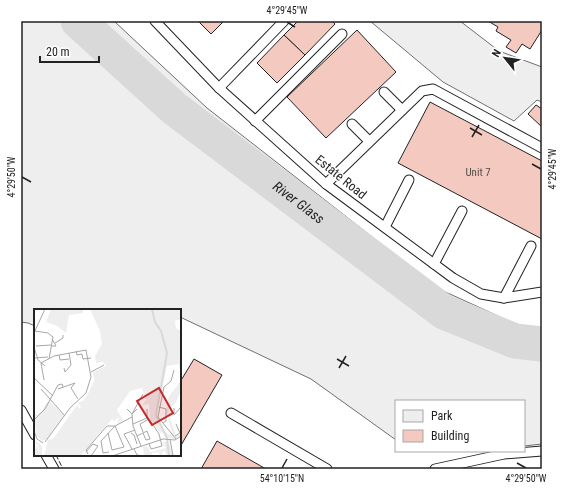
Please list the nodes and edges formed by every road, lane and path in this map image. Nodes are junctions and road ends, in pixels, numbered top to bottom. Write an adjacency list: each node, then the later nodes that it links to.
1 (155, 21): 4 (lane, Estate Road)
2 (284, 21): 4 (lane)
3 (342, 34): 7 (lane)
4 (219, 88): 7 (lane, Estate Road)
5 (384, 92): 6 (lane)
6 (402, 110): 9 (lane); 10 (lane)
7 (255, 121): 12 (lane, Estate Road)
8 (352, 124): 9 (lane)
9 (369, 141): 12 (lane)
10 (542, 148)
11 (409, 180): 14 (lane)
12 (326, 184): 14 (lane, Estate Road)
13 (462, 210): 16 (lane)
14 (385, 228): 16 (lane, Estate Road)
15 (531, 246): 18 (lane)
16 (434, 264): 18 (lane, Estate Road)
17 (542, 292): 18 (lane, Estate Road)
18 (504, 298)
19 (21, 410): 21 (lane)
20 (231, 413): 25 (lane)
21 (34, 433)
22 (542, 451): 26 (lane)
23 (47, 456): 24 (lane)
24 (54, 469)
25 (327, 469)
26 (435, 469)

